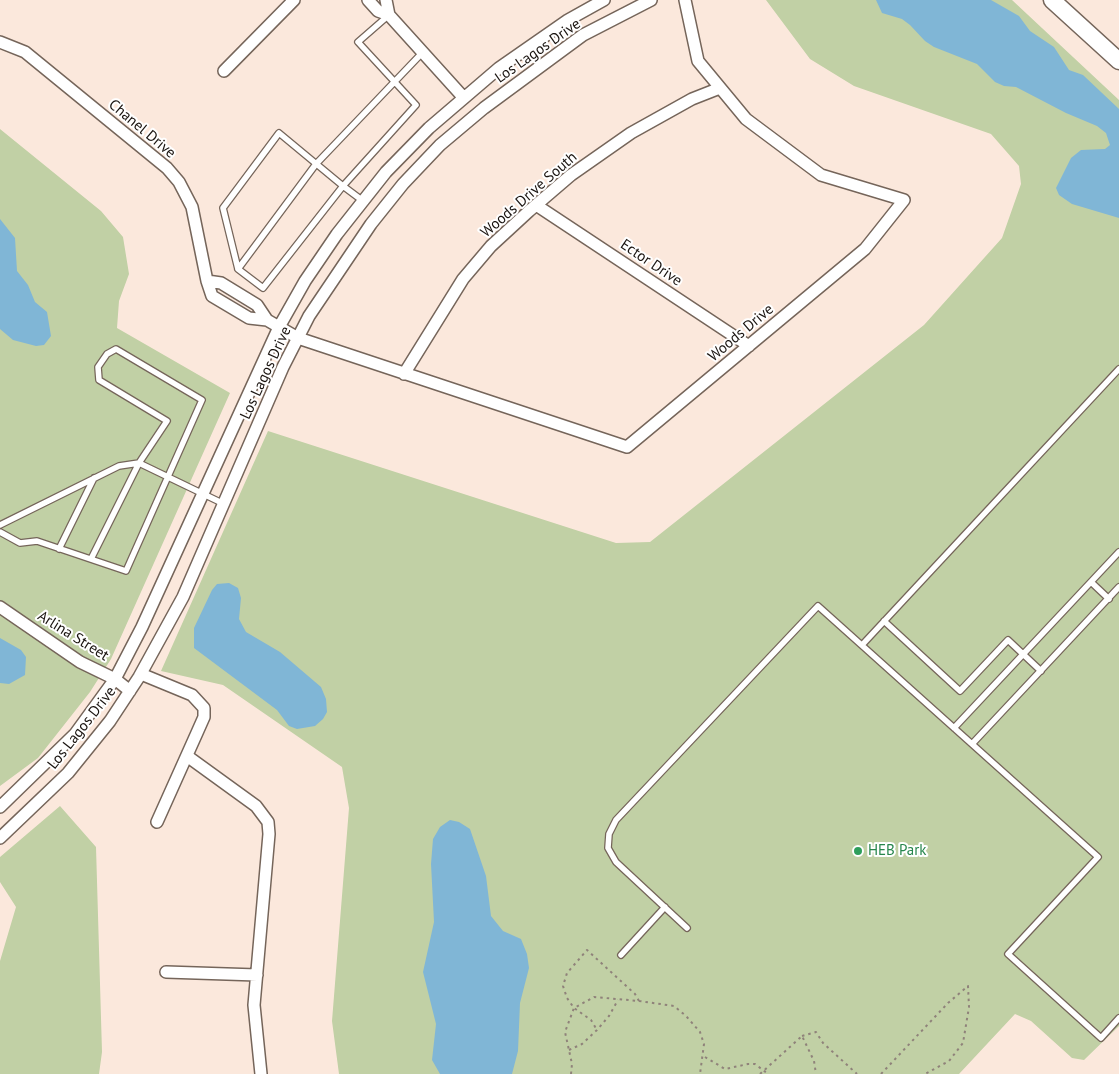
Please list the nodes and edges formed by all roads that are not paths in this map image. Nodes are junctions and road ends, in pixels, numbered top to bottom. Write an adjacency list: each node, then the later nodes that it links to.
1 (294, 0): 12 (street)
2 (368, 0): 8 (street)
3 (386, 0): 8 (street)
4 (604, 0): 15 (street, Los Lagos Drive)
5 (651, 0): 23 (street, Los Lagos Drive)
6 (686, 0): 14 (street, Woods Drive)
7 (1052, 0): 11 (main road)
8 (389, 14): 10 (street); 13 (lane)
9 (0, 42): 21 (street, Chanel Drive)
10 (423, 52): 13 (lane); 15 (street)
11 (1119, 61)
12 (224, 71)
13 (395, 82): 16 (lane); 17 (lane)
14 (720, 88): 19 (street, Woods Drive South); 24 (street, Woods Drive)
15 (464, 98): 18 (street, Los Lagos Drive)
16 (316, 164): 17 (lane); 20 (lane); 20 (lane)
17 (343, 186): 18 (lane); 20 (lane)
18 (363, 201): 22 (street, Los Lagos Drive)
19 (536, 205): 24 (street, Ector Drive); 26 (street, Woods Drive South)
20 (238, 269)
21 (207, 281): 22 (street, Woods Drive)
22 (279, 327): 23 (street, Woods Drive); 30 (street, Los Lagos Drive)
23 (298, 338): 26 (street, Woods Drive); 31 (street, Los Lagos Drive)
24 (749, 346): 26 (street, Woods Drive)
25 (1119, 370): 41 (lane)
26 (404, 374)
27 (139, 463): 28 (lane); 28 (lane); 29 (lane); 36 (lane)
28 (168, 477): 30 (lane); 36 (lane)
29 (94, 478): 32 (lane); 34 (lane)
30 (202, 494): 31 (lane); 46 (street, Los Lagos Drive)
31 (222, 503): 45 (street, Los Lagos Drive)
32 (0, 525)
33 (0, 532): 34 (lane)
34 (59, 549): 36 (lane)
35 (1119, 552): 37 (lane)
36 (91, 559)
37 (1090, 582): 39 (lane); 43 (lane)
38 (1119, 587): 39 (lane)
39 (1108, 599): 44 (lane)
40 (0, 607): 46 (street, Arlina Street)
41 (884, 621): 42 (lane); 43 (lane)
42 (862, 645): 48 (lane); 54 (lane)
43 (1023, 654): 44 (lane); 48 (lane)
44 (1041, 671): 49 (lane)
45 (140, 674): 47 (street, Los Lagos Drive); 50 (street)
46 (115, 679): 47 (street, Arlina Street); 51 (street, Los Lagos Drive)
47 (130, 691): 53 (street, Los Lagos Drive)
48 (954, 728): 49 (lane)
49 (972, 744): 59 (lane)
50 (187, 756): 52 (street); 58 (street)
51 (0, 807)
52 (158, 822)
53 (0, 838)
54 (665, 907): 55 (lane); 56 (lane)
55 (688, 928)
56 (621, 955)
57 (166, 972): 58 (street)
58 (257, 975): 60 (street)
59 (1119, 1018)
60 (261, 1074)

